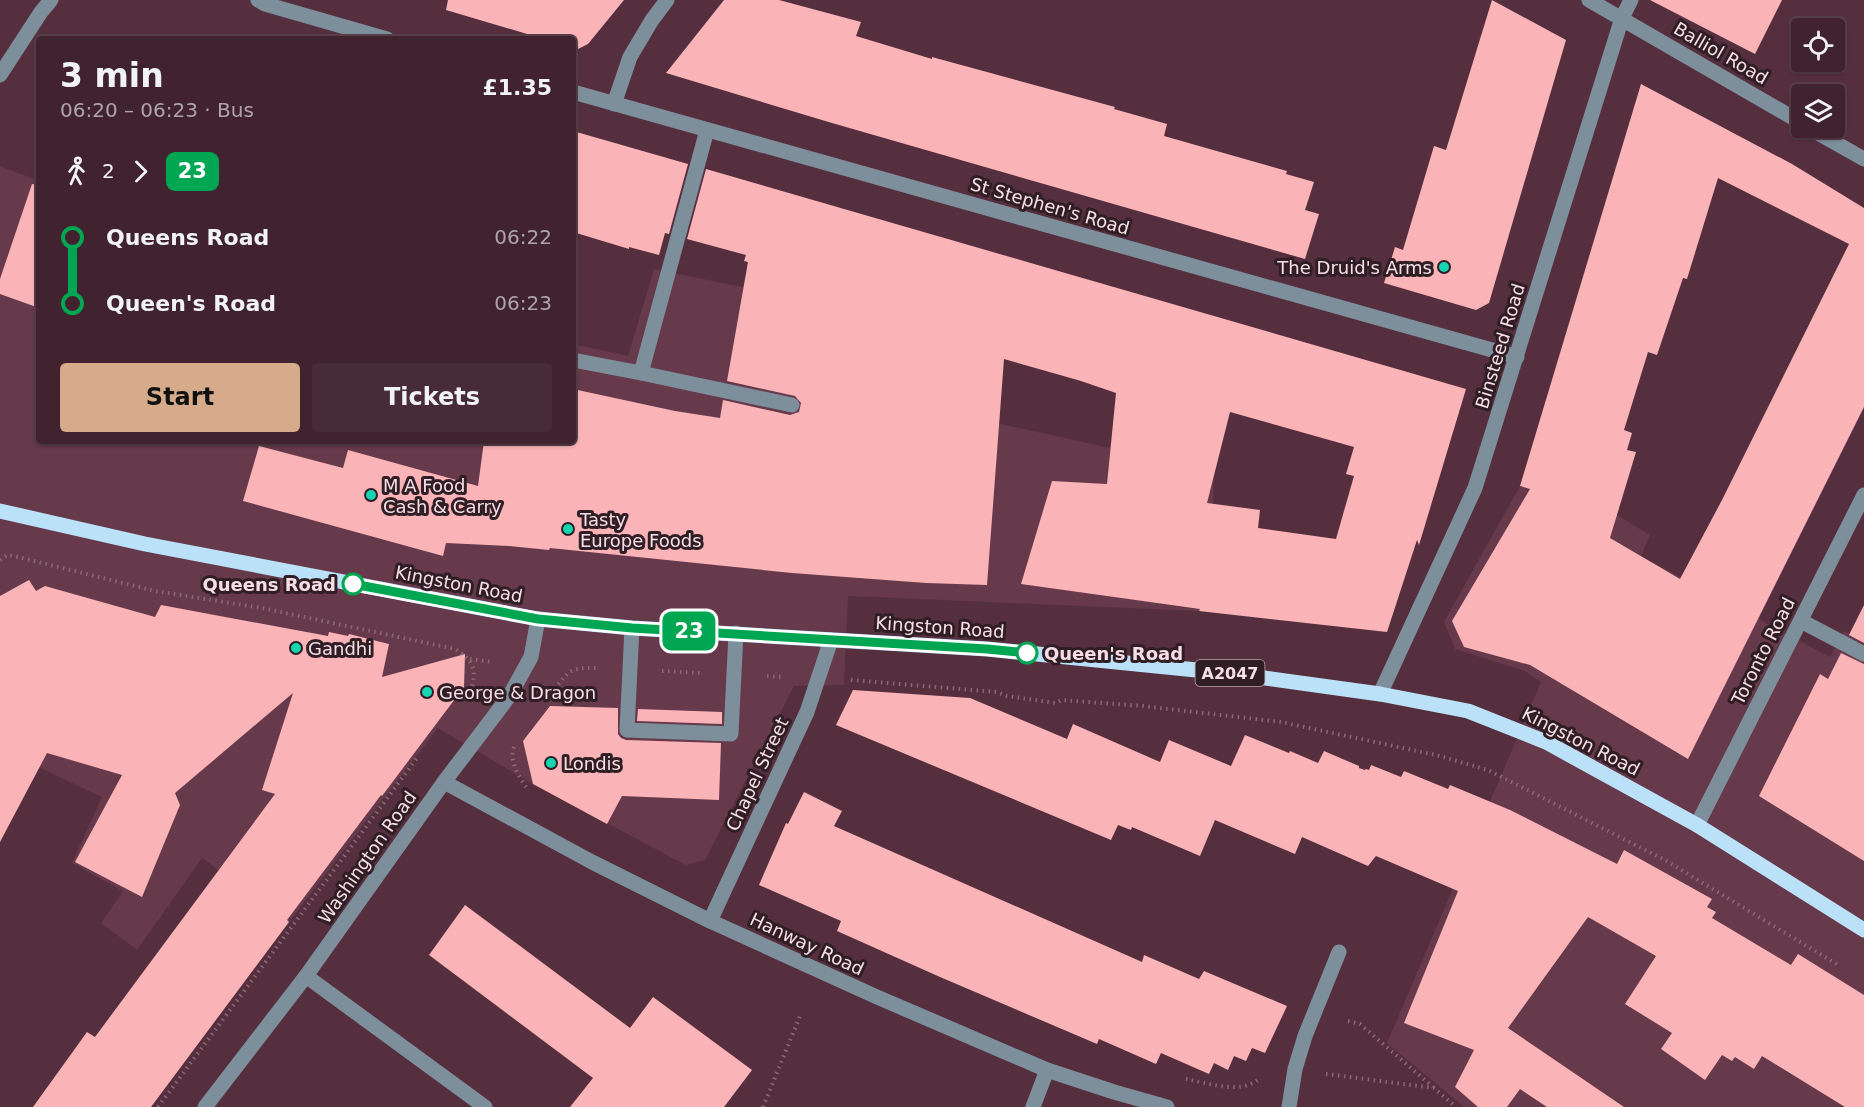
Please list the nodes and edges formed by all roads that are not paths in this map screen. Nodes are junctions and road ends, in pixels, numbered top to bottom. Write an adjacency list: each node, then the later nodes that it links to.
1 (51, 0): 8 (street)
2 (258, 0): 7 (street)
3 (667, 0): 10 (street)
4 (1589, 0): 6 (street, Balliol Road)
5 (1631, 0): 6 (street, Binsteed Road)
6 (1622, 18): 11 (street, Balliol Road); 15 (street, Binsteed Road)
7 (377, 36)
8 (0, 75)
9 (576, 93): 10 (street, St Stephen's Road)
10 (614, 104): 12 (street, St Stephen's Road)
11 (1791, 117)
12 (707, 130): 15 (street, St Stephen's Road); 17 (street)
13 (1827, 138): 14 (street)
14 (1864, 159)
15 (1517, 357): 27 (street, Binsteed Road)
16 (576, 361): 17 (street)
17 (641, 373): 18 (street)
18 (792, 405)
19 (1864, 495): 22 (street, Toronto Road)
20 (0, 511): 21 (main road, Kingston Road / A2047)
21 (538, 619): 23 (main road, Kingston Road / A2047); 28 (street, Washington Road)
22 (1801, 621): 26 (street); 29 (street, Toronto Road)
23 (632, 628): 24 (main road, Kingston Road / A2047); 24 (street)
24 (736, 633): 25 (main road, Kingston Road / A2047)
25 (831, 640): 27 (main road, Kingston Road / A2047); 30 (street, Chapel Street)
26 (1864, 654)
27 (1380, 694): 29 (main road, Kingston Road / A2047)
28 (444, 782): 30 (street, Hanway Road); 33 (street, Washington Road)
29 (1697, 825): 31 (main road, Kingston Road / A2047)
30 (710, 921): 34 (street, Hanway Road)
31 (1864, 930)
32 (1339, 952): 39 (street)
33 (306, 976): 35 (street, Washington Road); 36 (street)
34 (1047, 1070): 37 (street); 38 (street, Hanway Road)
35 (205, 1107)
36 (485, 1107)
37 (1033, 1107)
38 (1167, 1107)
39 (1289, 1107)

